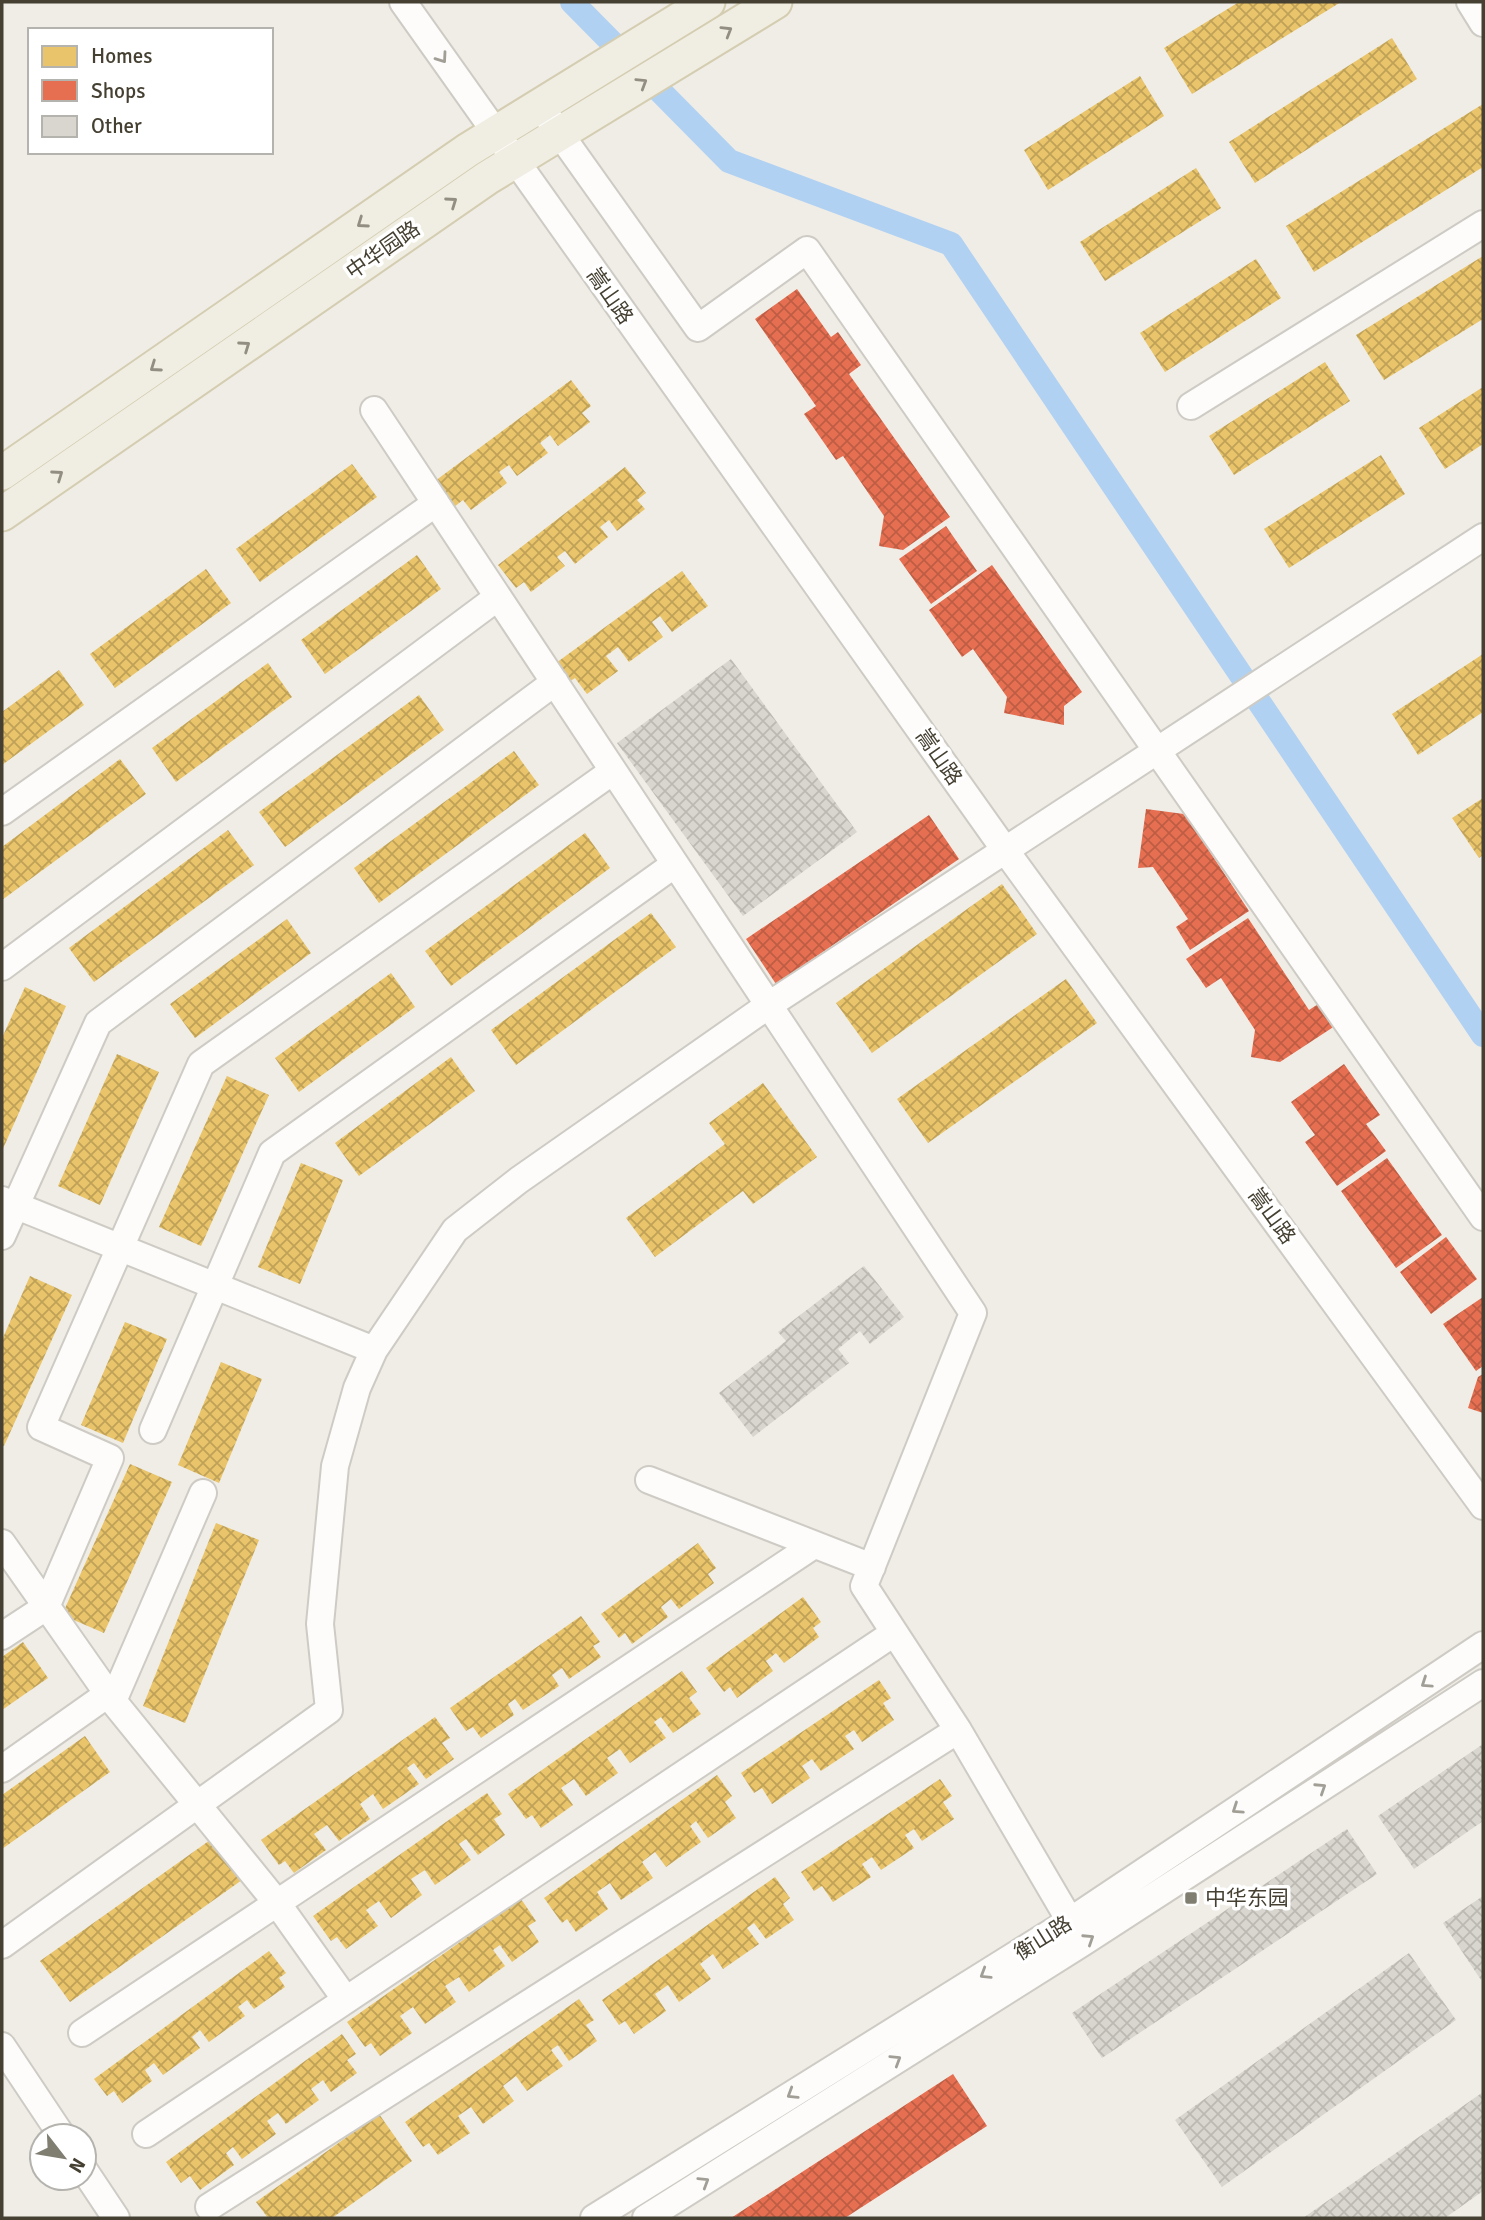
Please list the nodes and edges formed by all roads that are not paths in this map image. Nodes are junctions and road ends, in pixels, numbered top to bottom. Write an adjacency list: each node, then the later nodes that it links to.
1 (403, 2): 7 (street, 嵩山路, one-way to 7)
2 (708, 2): 6 (main road, 中华园路)
3 (775, 2): 8 (main road, 中华园路, one-way to 3)
4 (1470, 2): 5 (street)
5 (1483, 23)
6 (540, 106): 7 (main road, 中华园路); 8 (street)
7 (495, 133): 9 (street, 嵩山路); 13 (main road, 中华园路, one-way to 13)
8 (560, 133): 9 (main road, 中华园路); 19 (street)
9 (514, 161): 15 (main road, 中华园路, one-way to 9); 22 (street, 嵩山路)
10 (1483, 224): 11 (street)
11 (1191, 407)
12 (374, 410): 14 (street)
13 (2, 473)
14 (436, 503): 17 (street); 21 (street)
15 (2, 514)
16 (1483, 537): 19 (street)
17 (498, 597): 18 (street); 24 (street)
18 (555, 682): 20 (street); 26 (street)
19 (1157, 751): 22 (street); 27 (street)
20 (614, 771): 23 (street); 29 (street)
21 (2, 812)
22 (1005, 850): 25 (street); 35 (street, 嵩山路)
23 (675, 864): 25 (street); 30 (street)
24 (2, 967)
25 (769, 1005): 31 (street); 38 (street)
26 (8, 1204): 28 (street); 29 (street)
27 (1483, 1217)
28 (2, 1236)
29 (121, 1248): 30 (street); 39 (street)
30 (214, 1286): 31 (street); 32 (street)
31 (374, 1350): 47 (street)
32 (153, 1430)
33 (649, 1480): 37 (street)
34 (203, 1493): 44 (street)
35 (1483, 1506)
36 (2, 1544): 39 (street)
37 (814, 1545): 38 (street); 48 (street)
38 (872, 1567): 40 (street)
39 (46, 1607): 41 (street); 44 (street)
40 (894, 1633): 45 (street); 51 (street)
41 (2, 1636)
42 (1483, 1645): 49 (street, 衡山路, one-way to 49)
43 (1483, 1683): 60 (street, 衡山路, one-way to 43)
44 (111, 1698): 46 (street); 47 (street)
45 (958, 1730): 49 (street); 57 (street)
46 (2, 1769)
47 (198, 1805): 48 (street); 50 (street)
48 (277, 1903): 51 (street); 52 (street)
49 (1070, 1921): 59 (street, 衡山路, one-way to 59)
50 (2, 1945)
51 (346, 2000): 55 (street)
52 (82, 2033)
53 (2, 2046): 54 (street)
54 (52, 2122)
55 (146, 2134)
56 (98, 2191): 58 (street)
57 (209, 2207)
58 (116, 2218)
59 (594, 2218)
60 (646, 2218)

